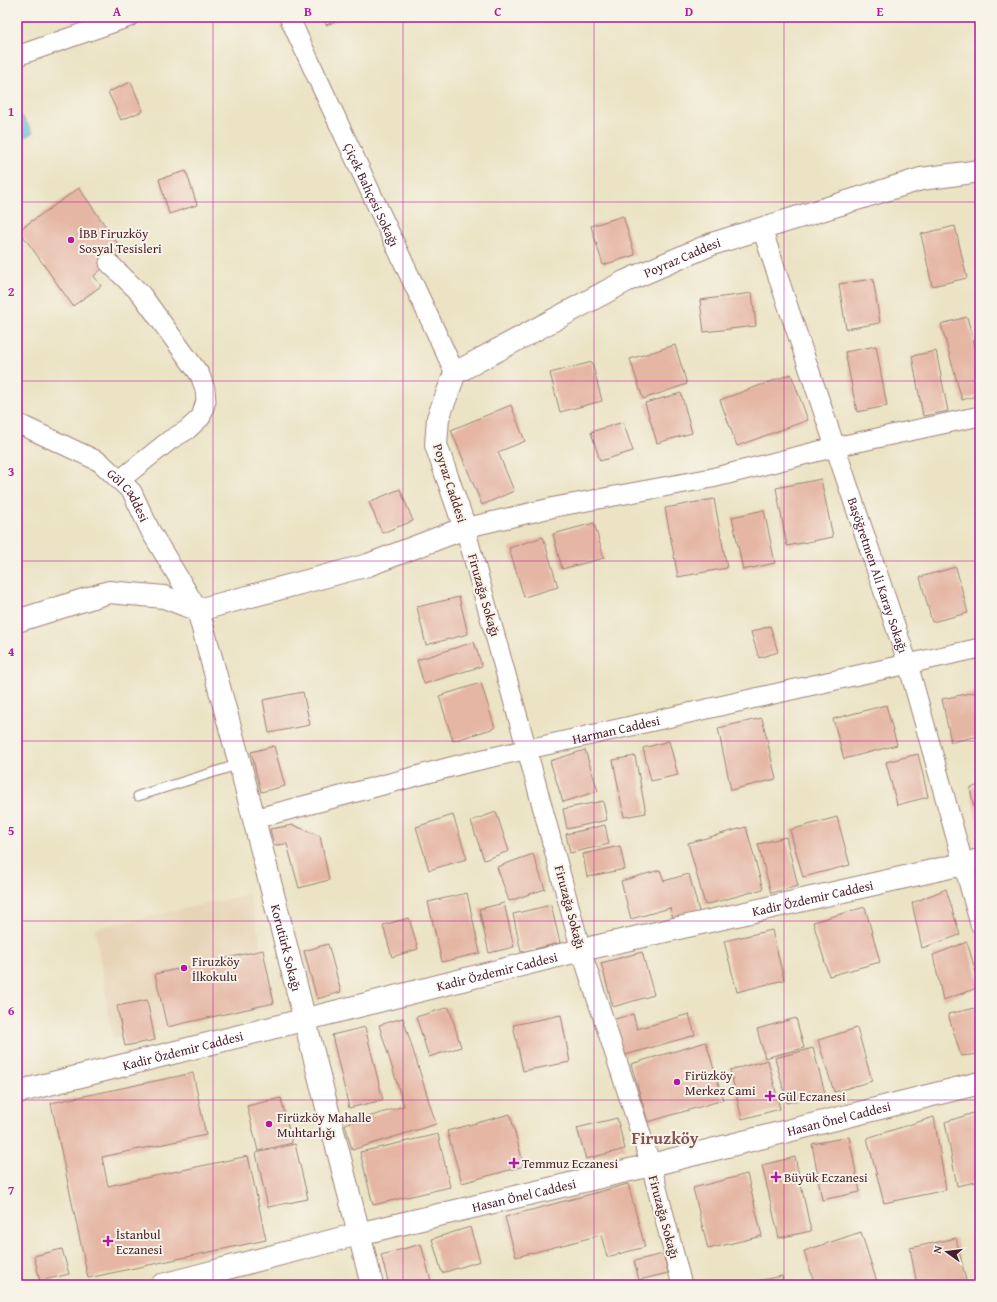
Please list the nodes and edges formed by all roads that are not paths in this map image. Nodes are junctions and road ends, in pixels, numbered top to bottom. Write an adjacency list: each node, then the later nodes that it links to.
1 (129, 17): 3 (street)
2 (289, 17): 7 (street, Çiçek Bahçesi Sokağı)
3 (17, 56)
4 (980, 171): 5 (street, Poyraz Caddesi)
5 (762, 229): 7 (street, Poyraz Caddesi); 10 (street, Başöğretmen Ali Karay Sokağı)
6 (109, 263): 11 (street)
7 (455, 372): 12 (street, Poyraz Caddesi)
8 (980, 416): 10 (street)
9 (17, 423): 11 (street, Göl Caddesi)
10 (835, 447): 12 (street); 16 (street, Başöğretmen Ali Karay Sokağı)
11 (120, 480): 13 (street, Göl Caddesi)
12 (465, 528): 13 (street, Poyraz Caddesi); 17 (street, Firuzağa Sokağı)
13 (198, 610): 14 (street); 18 (street, Korutürk Sokağı)
14 (17, 621)
15 (980, 648): 16 (street, Harman Caddesi)
16 (908, 664): 17 (street, Harman Caddesi); 21 (street, Başöğretmen Ali Karay Sokağı)
17 (527, 750): 20 (street, Harman Caddesi); 23 (street, Firuzağa Sokağı)
18 (240, 764): 19 (lane); 20 (street, Korutürk Sokağı)
19 (138, 796)
20 (254, 819): 24 (street, Korutürk Sokağı)
21 (972, 862): 22 (street, Başöğretmen Ali Karay Sokağı); 23 (street, Kadir Özdemir Caddesi)
22 (980, 924)
23 (581, 950): 24 (street, Kadir Özdemir Caddesi); 27 (street, Firuzağa Sokağı)
24 (304, 1020): 26 (street, Kadir Özdemir Caddesi); 28 (street, Korutürk Sokağı)
25 (980, 1083): 27 (street, Hasan Önel Caddesi)
26 (17, 1092)
27 (651, 1166): 28 (street, Hasan Önel Caddesi); 31 (street, Firuzağa Sokağı)
28 (358, 1234): 29 (street, Hasan Önel Caddesi); 30 (street, Korutürk Sokağı)
29 (162, 1285)
30 (372, 1285)
31 (682, 1285)

